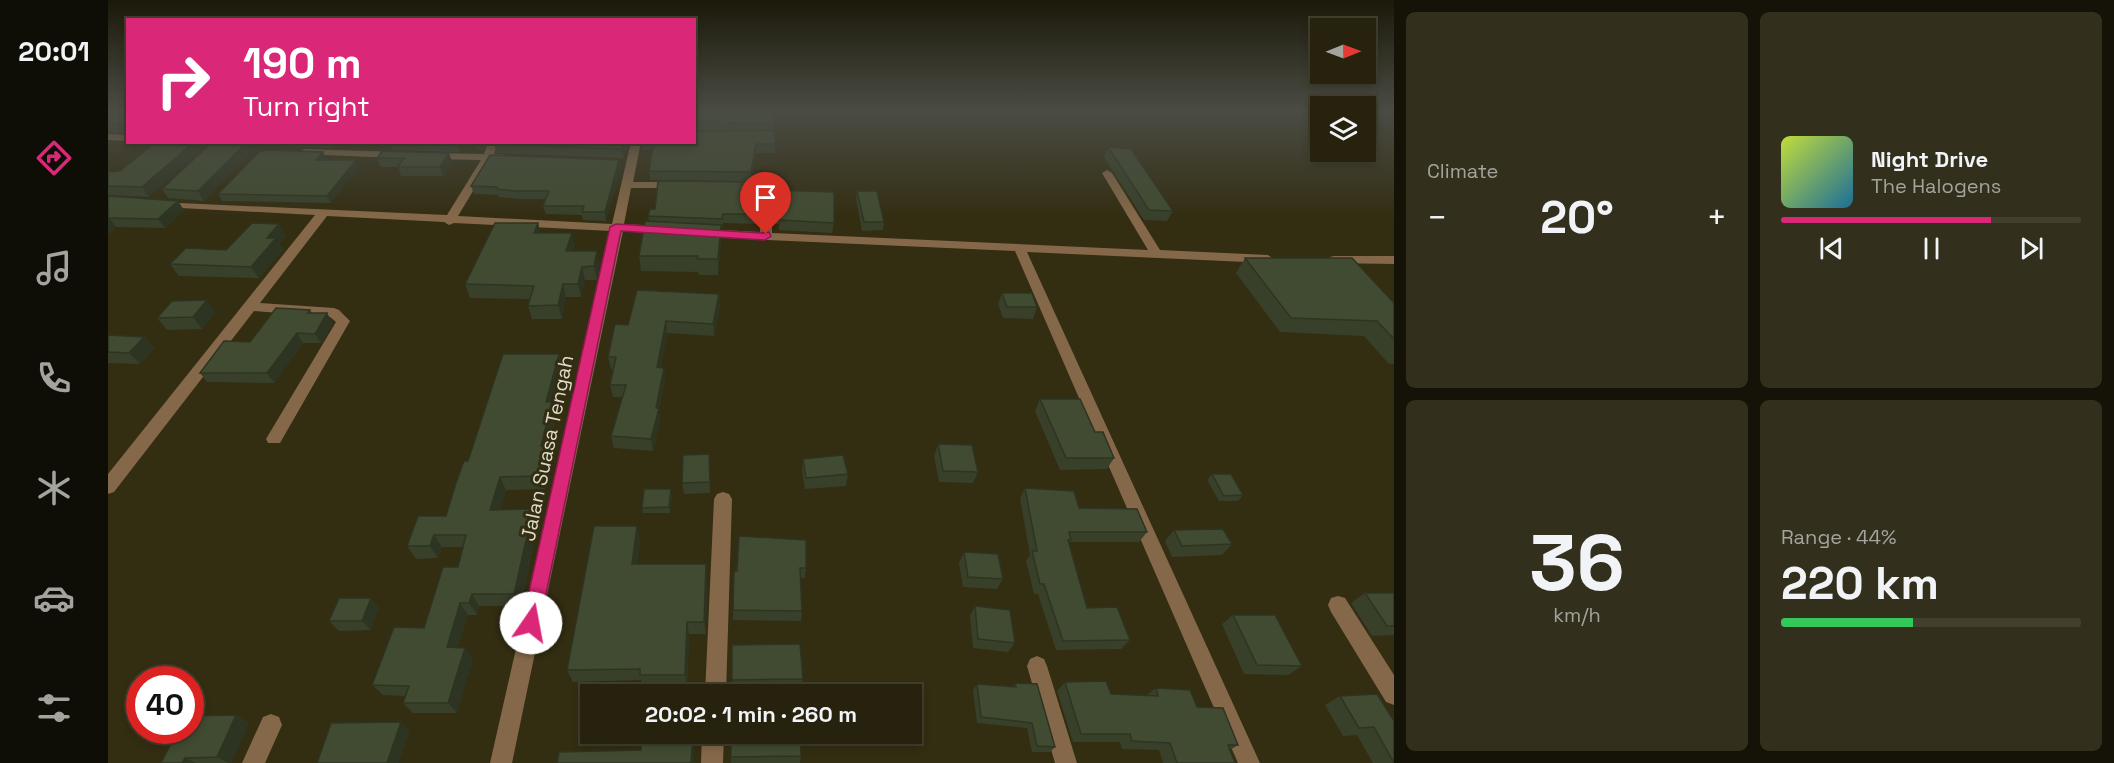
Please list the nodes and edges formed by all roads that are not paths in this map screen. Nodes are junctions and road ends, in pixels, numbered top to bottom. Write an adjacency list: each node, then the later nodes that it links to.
1 (491, 147): 4 (street)
2 (634, 147): 7 (street, Jalan Suasa Tengah)
3 (293, 152): 4 (street)
4 (488, 157): 5 (street); 12 (street)
5 (518, 158)
6 (1107, 173): 16 (street)
7 (626, 184): 8 (street); 13 (street, Jalan Suasa Tengah)
8 (691, 184)
9 (722, 184): 14 (street)
10 (166, 192): 11 (street)
11 (323, 213): 12 (street); 22 (street)
12 (449, 220): 13 (street)
13 (616, 227): 14 (street); 33 (street, Jalan Suasa Tengah)
14 (766, 232): 15 (street)
15 (1020, 249): 16 (street); 36 (street)
16 (1157, 255): 17 (street)
17 (1286, 259)
18 (1319, 260): 19 (street)
19 (1341, 260): 20 (street); 21 (street)
20 (1394, 260)
21 (1356, 277)
22 (248, 306): 23 (street); 24 (street)
23 (274, 439)
24 (108, 487)
25 (723, 499): 28 (street)
26 (1338, 605): 29 (street)
27 (1037, 666): 35 (street)
28 (715, 684)
29 (1394, 694)
30 (271, 725): 32 (street)
31 (713, 744): 34 (street)
32 (253, 763)
33 (501, 763)
34 (712, 763)
35 (1066, 763)
36 (1249, 763)

